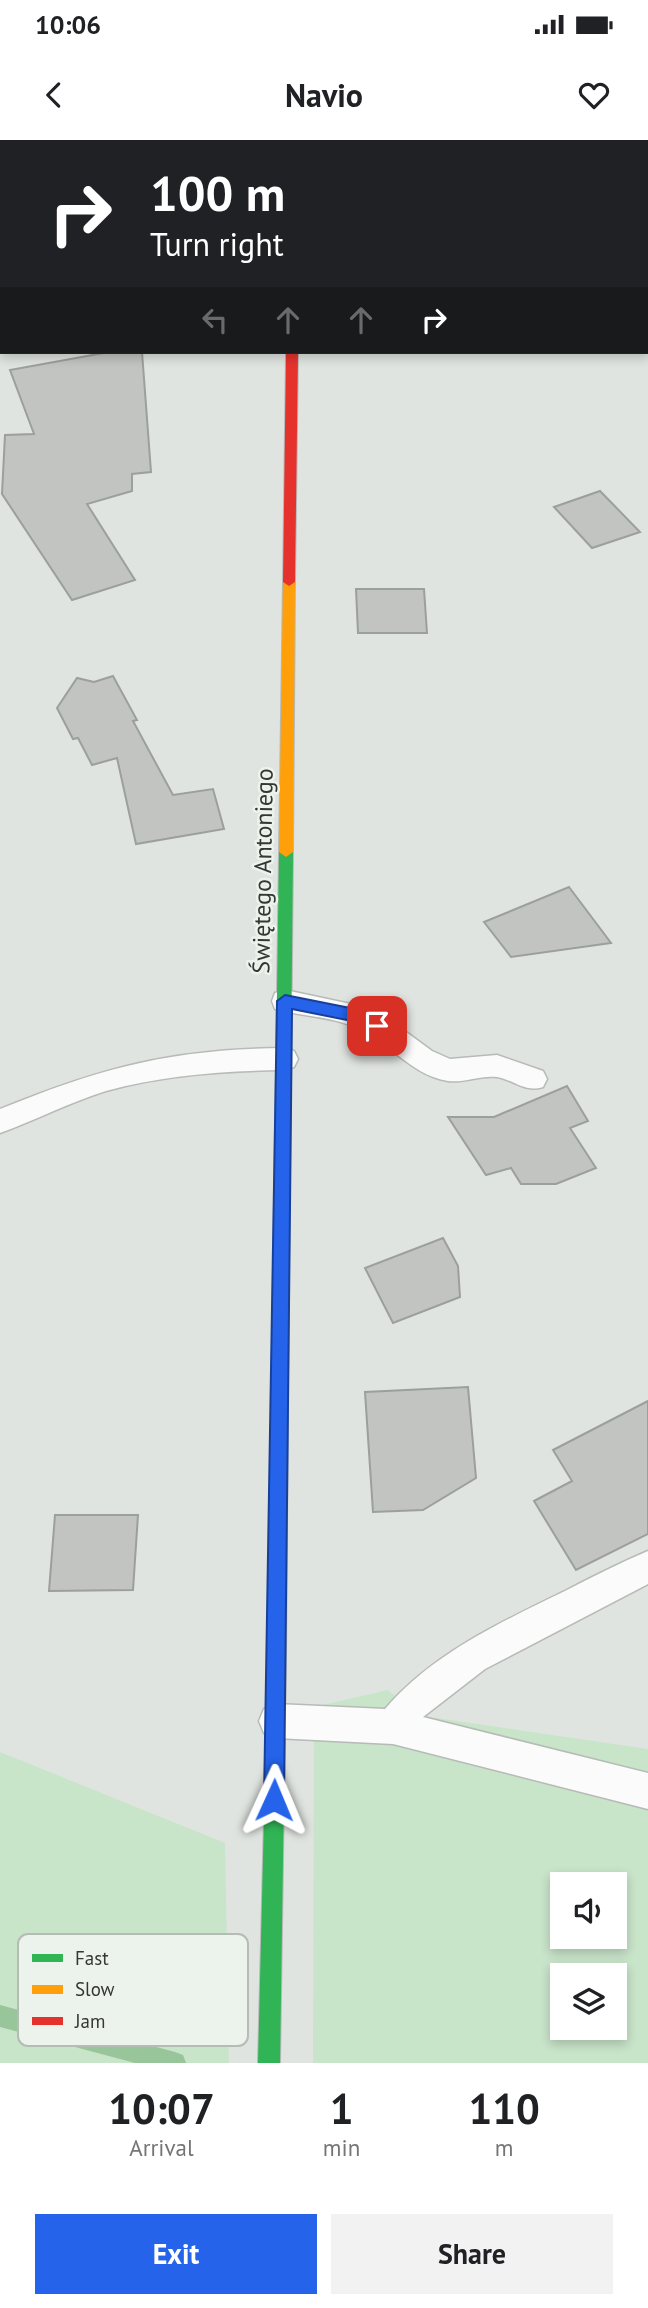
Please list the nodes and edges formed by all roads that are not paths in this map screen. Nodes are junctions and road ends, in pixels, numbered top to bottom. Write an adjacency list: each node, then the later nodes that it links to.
1 (292, 354): 2 (street, Świętego Antoniego)
2 (285, 1001): 3 (street, Świętego Antoniego); 4 (lane)
3 (284, 1059): 5 (lane); 7 (street, Świętego Antoniego)
4 (533, 1079)
5 (0, 1121)
6 (648, 1567): 8 (lane)
7 (276, 1721): 8 (lane); 10 (street, Świętego Antoniego)
8 (393, 1727): 9 (lane)
9 (648, 1791)
10 (268, 2063)

